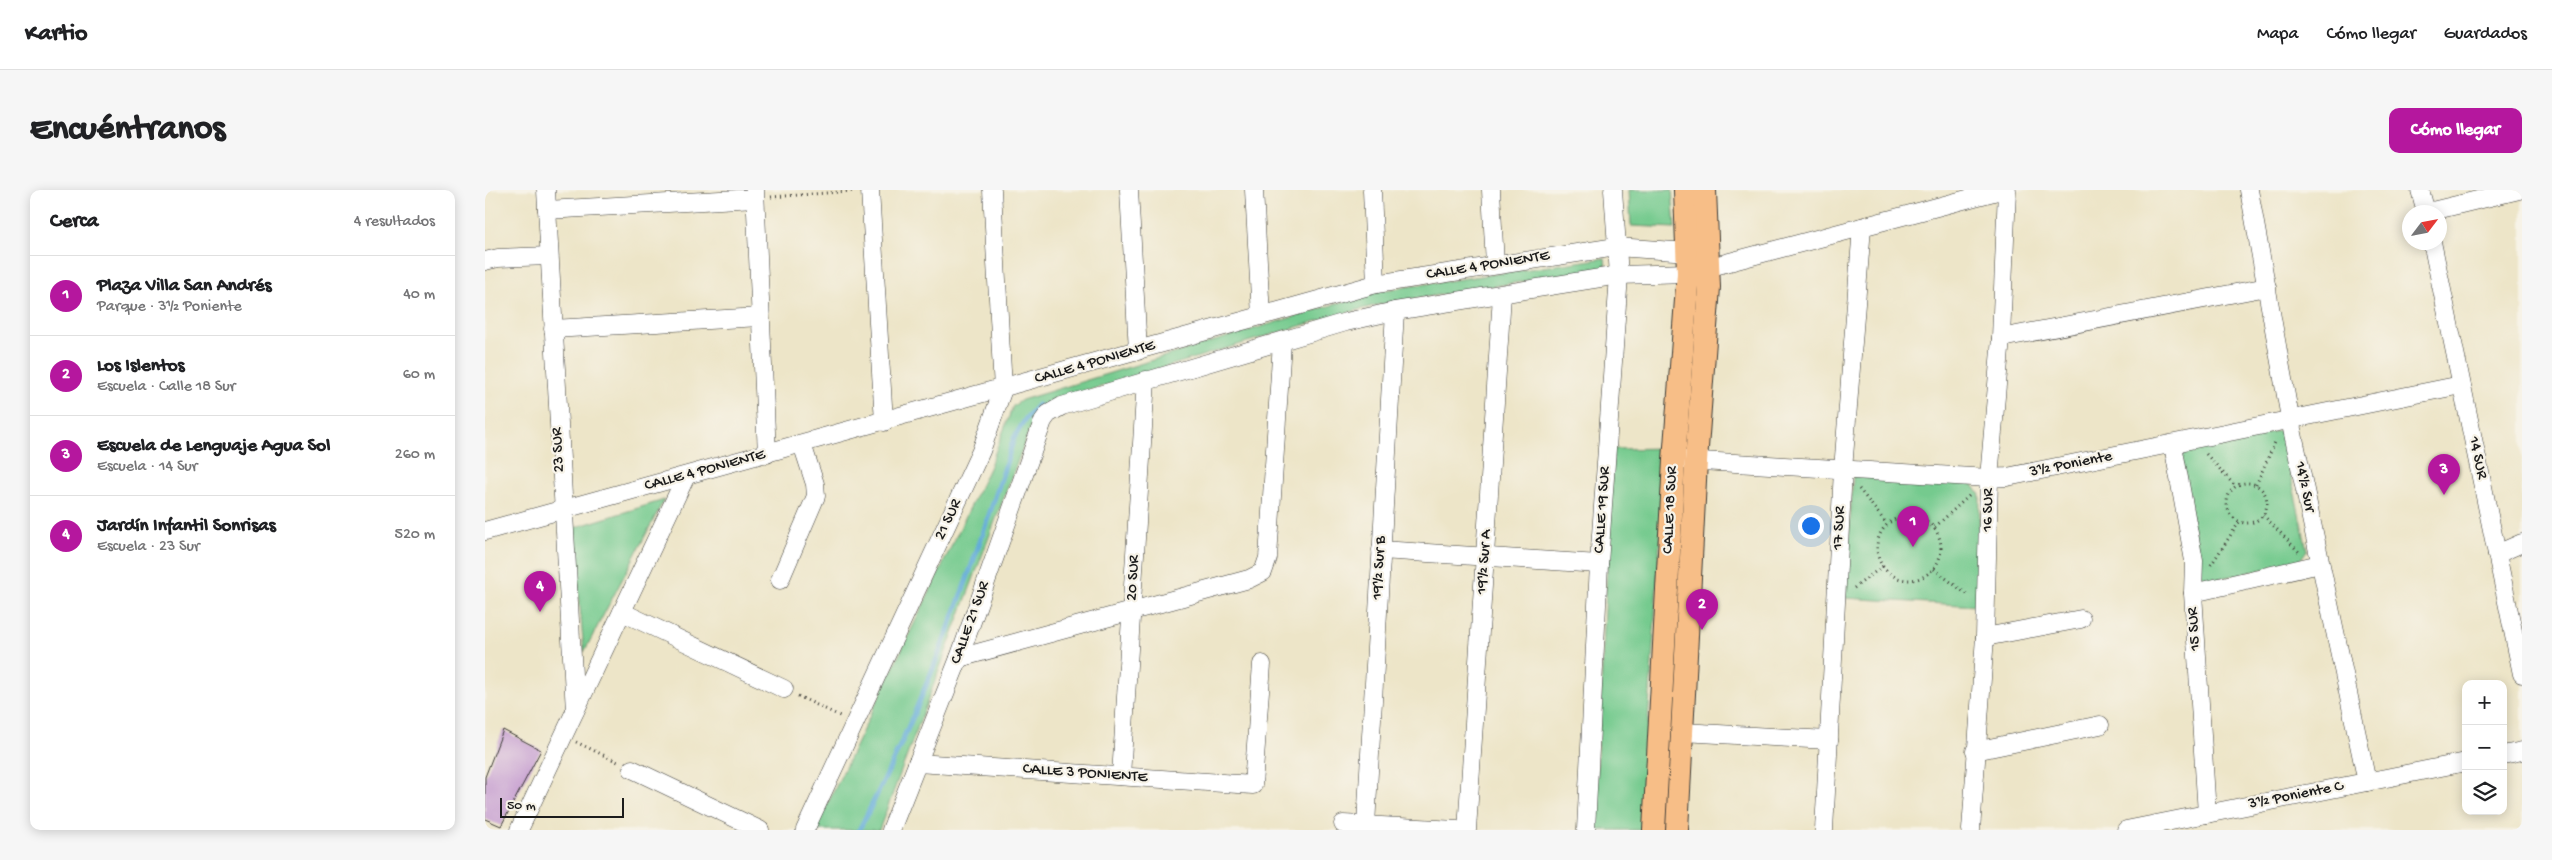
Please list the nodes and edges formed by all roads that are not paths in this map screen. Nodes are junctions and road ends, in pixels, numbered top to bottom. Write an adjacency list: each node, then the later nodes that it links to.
1 (546, 190): 19 (street, 23 SUR)
2 (865, 190): 42 (street)
3 (992, 190): 40 (street, 21 SUR)
4 (1129, 190): 37 (street)
5 (1254, 190): 32 (street)
6 (1372, 190): 28 (street)
7 (1491, 190): 26 (street)
8 (1613, 190): 21 (street, CALLE 19 SUR)
9 (1685, 190): 25 (main road, CALLE 18 SUR)
10 (1705, 190): 25 (main road, CALLE 18 SUR)
11 (2001, 190): 20 (street, CALLE 4 PONIENTE)
12 (2007, 190): 35 (street, 16 SUR)
13 (2249, 190): 29 (street, 14½ Sur)
14 (2420, 190): 17 (street)
15 (2519, 190): 18 (street)
16 (755, 194): 19 (street); 33 (street)
17 (2425, 205)
18 (2447, 207)
19 (547, 210): 23 (street, 23 SUR)
20 (1862, 227): 25 (street, CALLE 4 PONIENTE); 49 (street, 17 SUR)
21 (1616, 247): 25 (street, CALLE 4 PONIENTE); 26 (street, CALLE 4 PONIENTE); 27 (street, CALLE 19 SUR)
22 (2434, 250): 39 (street, 14 SUR)
23 (549, 256): 24 (street); 34 (street, 23 SUR)
24 (485, 261)
25 (1695, 264): 27 (street, CALLE 4 PONIENTE); 47 (main road, CALLE 18 SUR); 48 (main road, CALLE 18 SUR)
26 (1495, 265): 28 (street, CALLE 4 PONIENTE)
27 (1619, 276): 30 (street, CALLE 4 PONIENTE); 58 (street, CALLE 19 SUR)
28 (1376, 284): 32 (street, CALLE 4 PONIENTE)
29 (2267, 287): 35 (street); 43 (street, 14½ Sur)
30 (1502, 295): 31 (street, CALLE 4 PONIENTE); 57 (street, 19½ Sur A)
31 (1395, 311): 36 (street, CALLE 4 PONIENTE); 55 (street, 19½ Sur B)
32 (1261, 316): 37 (street, CALLE 4 PONIENTE)
33 (761, 317): 34 (street); 46 (street)
34 (553, 329): 52 (street, 23 SUR)
35 (2001, 338): 51 (street, 16 SUR)
36 (1282, 342): 38 (street, CALLE 4 PONIENTE); 62 (street)
37 (1138, 351): 40 (street, CALLE 4 PONIENTE)
38 (1146, 380): 41 (street, CALLE 4 PONIENTE); 62 (street, 20 SUR)
39 (2461, 385): 43 (street, 3½ Poniente); 56 (street, 14 SUR)
40 (1003, 389): 42 (street, CALLE 4 PONIENTE); 87 (street, 21 SUR)
41 (1048, 414): 66 (street, CALLE 21 SUR)
42 (884, 422): 44 (street, CALLE 4 PONIENTE)
43 (2291, 425): 45 (street, 3½ Poniente); 59 (street, 14½ Sur)
44 (802, 444): 46 (street, CALLE 4 PONIENTE); 60 (street)
45 (2173, 445): 51 (street, 3½ Poniente); 61 (street, 15 SUR)
46 (767, 454): 50 (street, CALLE 4 PONIENTE)
47 (1674, 460): 48 (street, 3½ Poniente); 92 (main road, CALLE 18 SUR)
48 (1696, 461): 49 (street, 3½ Poniente); 72 (main road, CALLE 18 SUR)
49 (1843, 470): 51 (street, 3½ Poniente); 73 (street, 17 SUR)
50 (686, 476): 52 (street, CALLE 4 PONIENTE); 63 (street, 23 SUR)
51 (1989, 478): 65 (street, 16 SUR)
52 (562, 509): 53 (street, CALLE 4 PONIENTE); 70 (street, 23 SUR)
53 (485, 531)
54 (2522, 543): 56 (street)
55 (1381, 550): 57 (street); 84 (street, 19½ Sur B)
56 (2497, 554): 68 (street, 14 SUR)
57 (1485, 556): 58 (street); 90 (street, 19½ Sur A)
58 (1599, 564): 91 (street, CALLE 19 SUR)
59 (2320, 564): 61 (street); 81 (street, 14½ Sur)
60 (780, 580)
61 (2193, 593): 82 (street, 15 SUR)
62 (1132, 610): 66 (street); 80 (street, 20 SUR)
63 (622, 612): 69 (street); 70 (street, 23 SUR)
64 (2081, 619): 65 (street)
65 (1985, 637): 74 (street, 16 SUR)
66 (959, 658): 77 (street, CALLE 21 SUR)
67 (1262, 664): 80 (street, CALLE 3 PONIENTE)
68 (2522, 674)
69 (784, 689)
70 (575, 711): 85 (street, 23 SUR)
71 (2100, 725): 74 (street)
72 (1682, 732): 73 (street); 93 (main road, CALLE 18 SUR)
73 (1829, 740): 94 (street, 17 SUR)
74 (1975, 751): 95 (street, 16 SUR)
75 (2522, 751): 76 (street)
76 (2507, 754)
77 (917, 763): 80 (street, CALLE 3 PONIENTE); 88 (street, CALLE 21 SUR)
78 (2462, 763): 81 (street, 3½ Poniente C)
79 (632, 769): 86 (street)
80 (1121, 776)
81 (2367, 782): 82 (street, 3½ Poniente C)
82 (2207, 814): 96 (street, 3½ Poniente C)
83 (1343, 824): 84 (street)
84 (1366, 825): 89 (street)
85 (519, 830)
86 (760, 830)
87 (805, 830)
88 (891, 830)
89 (1457, 830)
90 (1467, 830)
91 (1586, 830)
92 (1654, 830)
93 (1677, 830)
94 (1824, 830)
95 (1971, 830)
96 (2126, 830)

